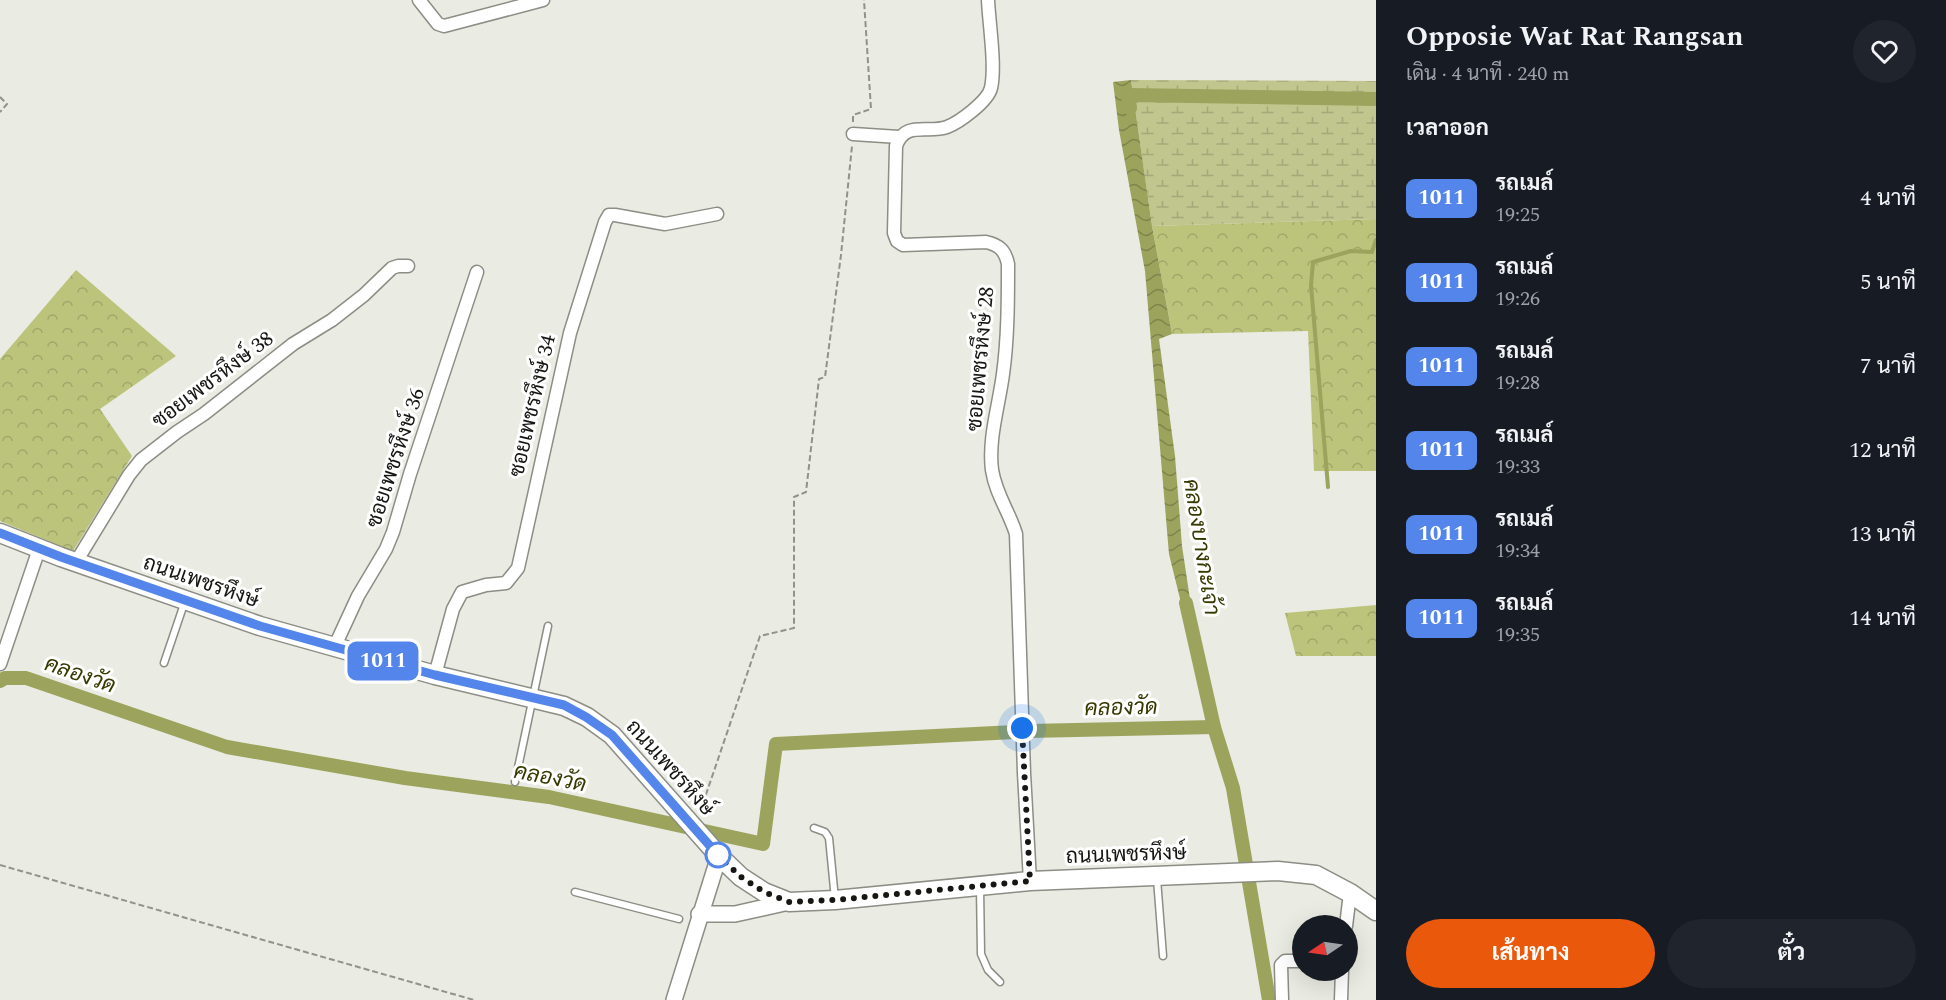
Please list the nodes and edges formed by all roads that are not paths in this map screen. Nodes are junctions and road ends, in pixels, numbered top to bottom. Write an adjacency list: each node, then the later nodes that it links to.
1 (419, 0): 2 (street)
2 (543, 0)
3 (988, 0): 5 (street)
4 (853, 134): 5 (street)
5 (899, 137): 23 (street, ซอยเพชรหึงษ์ 28)
6 (717, 214): 17 (street, ซอยเพชรหึงษ์ 34)
7 (408, 266): 11 (street, ซอยเพชรหึงษ์ 38)
8 (477, 272): 14 (street, ซอยเพชรหึงษ์ 36)
9 (0, 533): 10 (main road, ถนนเพชรหึงษ์)
10 (39, 549): 11 (main road, ถนนเพชรหึงษ์); 16 (street)
11 (76, 562): 12 (main road, ถนนเพชรหึงษ์)
12 (185, 600): 14 (main road, ถนนเพชรหึงษ์); 15 (lane)
13 (548, 626): 18 (lane)
14 (334, 648): 17 (main road, ถนนเพชรหึงษ์)
15 (164, 663)
16 (0, 664)
17 (435, 675): 18 (main road, ถนนเพชรหึงษ์)
18 (531, 697): 19 (lane); 21 (main road, ถนนเพชรหึงษ์)
19 (515, 782)
20 (814, 828): 27 (lane)
21 (718, 855): 28 (main road, ถนนเพชรหึงษ์); 32 (street)
22 (1156, 877): 23 (main road, ถนนเพชรหึงษ์); 26 (main road, ถนนเพชรหึงษ์); 33 (lane)
23 (1030, 881): 24 (main road, ถนนเพชรหึงษ์)
24 (980, 887): 27 (main road, ถนนเพชรหึงษ์); 36 (lane)
25 (575, 892): 31 (lane)
26 (1350, 893): 29 (main road, ถนนเพชรหึงษ์); 30 (street)
27 (835, 900): 28 (main road, ถนนเพชรหึงษ์)
28 (789, 902): 32 (street)
29 (1376, 911)
30 (1347, 915)
31 (679, 919)
32 (694, 920): 37 (street)
33 (1163, 956)
34 (1292, 962): 38 (street)
35 (1342, 981): 39 (street)
36 (1000, 982)
37 (674, 1000)
38 (1282, 1000)
39 (1341, 1000)

